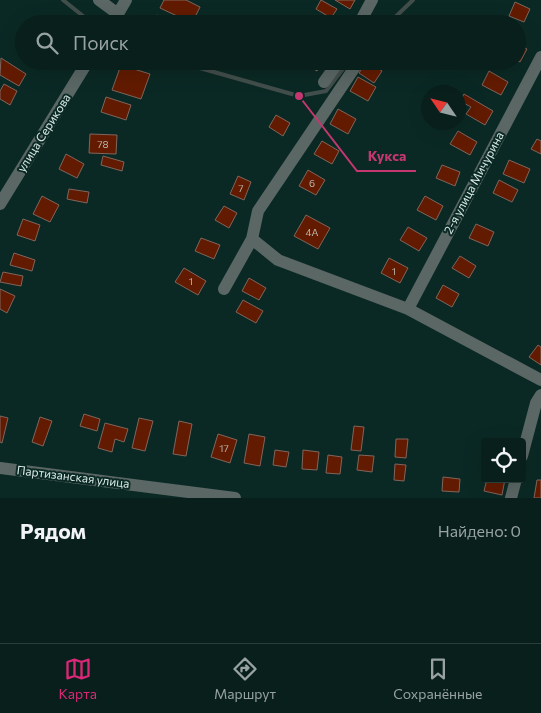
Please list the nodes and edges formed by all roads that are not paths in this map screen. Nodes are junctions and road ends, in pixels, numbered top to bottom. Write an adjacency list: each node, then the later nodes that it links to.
1 (99, 0): 4 (street)
2 (126, 0): 5 (street)
3 (372, 0): 6 (street)
4 (112, 15)
5 (117, 15)
6 (364, 15)
7 (541, 57): 15 (street, 2-я улица Мичурина)
8 (82, 70): 12 (street, улица Серикова)
9 (333, 70): 11 (street)
10 (353, 70): 13 (street)
11 (324, 82)
12 (0, 204)
13 (252, 239): 14 (street); 15 (street)
14 (224, 289)
15 (408, 309): 16 (street)
16 (541, 380)
17 (541, 395): 18 (street)
18 (526, 441)
19 (0, 468): 21 (street, Партизанская улица)
20 (515, 483): 22 (street)
21 (235, 498)
22 (511, 498)

